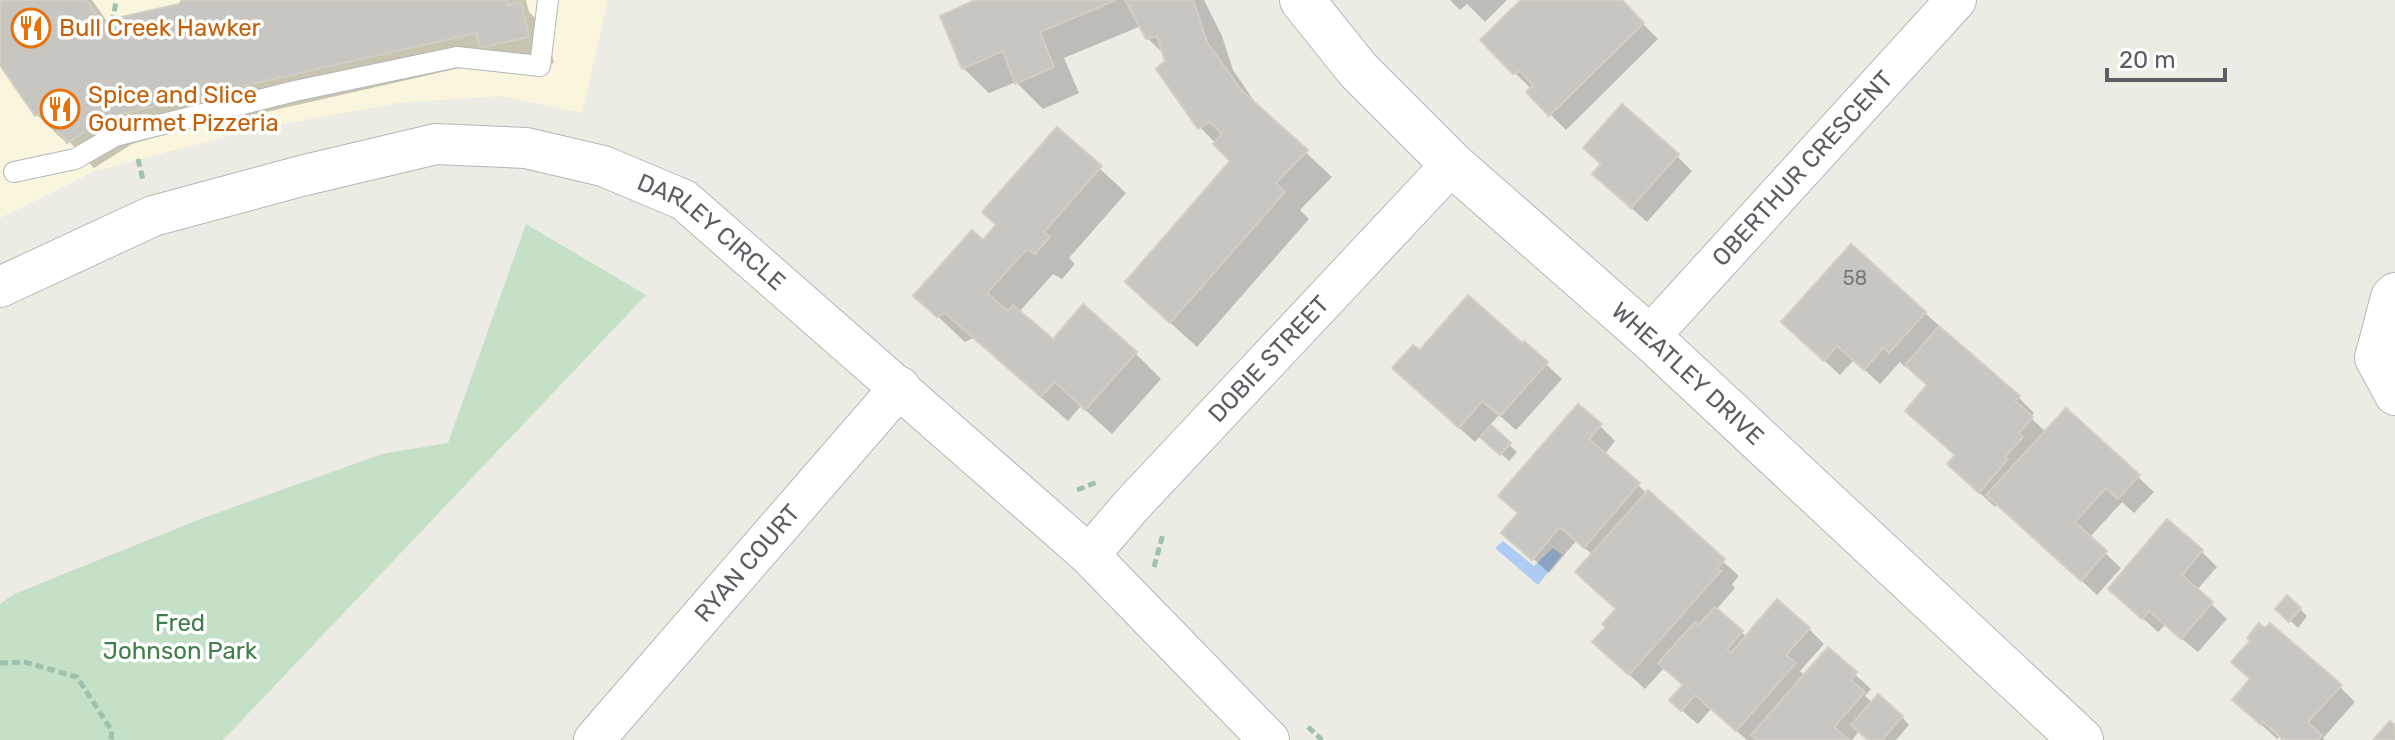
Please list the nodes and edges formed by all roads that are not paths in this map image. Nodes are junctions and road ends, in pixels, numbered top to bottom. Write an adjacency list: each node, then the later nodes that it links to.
1 (548, 0): 5 (lane)
2 (1302, 0): 4 (street, WHEATLEY DRIVE)
3 (1956, 0): 8 (street, OBERTHUR CRESCENT)
4 (1452, 164): 8 (street, WHEATLEY DRIVE); 11 (street, DOBIE STREET)
5 (14, 172)
6 (0, 287): 9 (street, DARLEY CIRCLE)
7 (2395, 293): 10 (street)
8 (1649, 337): 14 (street, WHEATLEY DRIVE)
9 (900, 387): 11 (street, DARLEY CIRCLE); 13 (street, RYAN COURT)
10 (2395, 395)
11 (1089, 555): 12 (street, DARLEY CIRCLE)
12 (1284, 730)
13 (594, 740)
14 (2081, 740)

